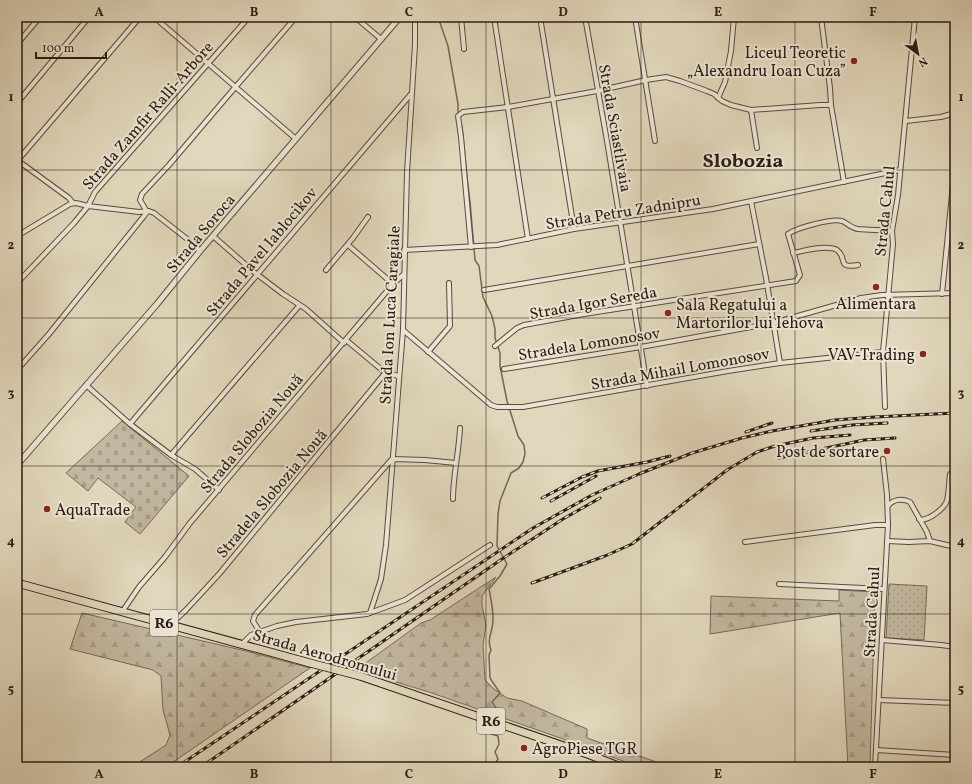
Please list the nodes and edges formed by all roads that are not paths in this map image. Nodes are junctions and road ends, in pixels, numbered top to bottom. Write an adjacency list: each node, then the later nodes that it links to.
1 (30, 17): 19 (street)
2 (40, 17): 21 (street)
3 (89, 17): 32 (street)
4 (140, 17): 41 (street)
5 (154, 17): 24 (street)
6 (249, 17): 24 (street, Strada Zamfir Ralli-Arbore)
7 (296, 17): 27 (street)
8 (355, 17): 20 (street)
9 (400, 17): 20 (street, Strada Soroca)
10 (415, 17): 29 (street, Strada Ion Luca Caragiale)
11 (461, 17): 23 (street)
12 (494, 17): 34 (street)
13 (540, 17): 31 (street)
14 (585, 17): 28 (street, Strada Sciastlivaia)
15 (635, 17): 26 (street)
16 (734, 17): 30 (street)
17 (821, 17): 33 (street)
18 (915, 17): 37 (street, Strada Cahul)
19 (17, 19)
20 (381, 39): 38 (street, Strada Soroca)
21 (17, 44)
22 (953, 46): 25 (street)
23 (464, 49)
24 (208, 64): 27 (street); 48 (street, Strada Zamfir Ralli-Arbore)
25 (955, 73)
26 (646, 80): 28 (street); 30 (street); 39 (street)
27 (235, 87): 38 (street); 49 (street)
28 (597, 91): 31 (street); 51 (street, Strada Sciastlivaia)
29 (411, 94): 62 (street, Strada Ion Luca Caragiale); 68 (street, Strada Pavel Iablocikov)
30 (718, 98): 35 (street)
31 (553, 99): 34 (street); 52 (street)
32 (17, 103)
33 (831, 105): 35 (street); 44 (street)
34 (508, 107): 58 (street); 61 (street)
35 (751, 110): 40 (street)
36 (955, 113): 37 (street)
37 (906, 121): 43 (street, Strada Cahul)
38 (296, 138): 55 (street, Strada Soroca)
39 (655, 141)
40 (757, 148)
41 (18, 160): 47 (street)
42 (955, 164): 45 (street)
43 (900, 170): 44 (street, Strada Petru Zadnipru); 53 (street, Strada Cahul)
44 (844, 182): 46 (street, Strada Petru Zadnipru)
45 (954, 193): 57 (street)
46 (751, 201): 51 (street, Strada Petru Zadnipru); 59 (street)
47 (73, 203): 48 (street, Strada Zamfir Ralli-Arbore); 54 (street, Strada Zamfir Ralli-Arbore)
48 (88, 206): 49 (street); 71 (street)
49 (147, 212): 63 (street); 89 (street)
50 (368, 217): 60 (street)
51 (620, 222): 52 (street, Strada Petru Zadnipru); 66 (street, Strada Sciastlivaia)
52 (574, 229): 58 (street, Strada Petru Zadnipru)
53 (892, 231): 64 (street); 77 (street, Strada Cahul)
54 (17, 236)
55 (213, 236): 63 (street, Strada Soroca); 68 (street)
56 (955, 237): 57 (street)
57 (948, 238): 76 (street)
58 (528, 239): 61 (street, Strada Petru Zadnipru)
59 (759, 244): 66 (street); 73 (street)
60 (348, 245): 67 (street); 72 (street)
61 (471, 247): 62 (street, Strada Petru Zadnipru)
62 (404, 250): 69 (street, Strada Ion Luca Caragiale)
63 (200, 252): 92 (street, Strada Soroca)
64 (793, 253): 65 (street); 73 (street, Strada Igor Sereda)
65 (858, 265)
66 (627, 266): 74 (street); 79 (street, Strada Sciastlivaia)
67 (326, 270)
68 (258, 274): 78 (street); 95 (street, Strada Pavel Iablocikov)
69 (404, 274): 72 (street, Strada Slobozia Nouă); 81 (street, Strada Ion Luca Caragiale)
70 (449, 283): 85 (street)
71 (17, 284)
72 (393, 284): 82 (street, Strada Slobozia Nouă)
73 (767, 285): 79 (street, Strada Igor Sereda); 80 (street)
74 (484, 290)
75 (955, 293): 76 (street, Stradela Lomonosov)
76 (942, 294): 77 (street, Stradela Lomonosov)
77 (888, 295): 80 (street, Stradela Lomonosov); 86 (street, Strada Cahul)
78 (299, 306): 82 (street); 97 (street)
79 (634, 306): 83 (street, Strada Igor Sereda); 84 (street, Strada Sciastlivaia)
80 (773, 323): 84 (street, Stradela Lomonosov); 87 (street)
81 (403, 330): 85 (street, Strada Mihail Lomonosov); 91 (street, Strada Ion Luca Caragiale)
82 (345, 342): 90 (street); 103 (street, Strada Slobozia Nouă)
83 (495, 346)
84 (641, 347): 88 (street, Stradela Lomonosov); 93 (street, Strada Sciastlivaia)
85 (428, 352): 93 (street, Strada Mihail Lomonosov)
86 (883, 352): 87 (street, Strada Mihail Lomonosov); 94 (street, Strada Cahul)
87 (780, 363): 93 (street, Strada Mihail Lomonosov)
88 (504, 369)
89 (17, 370)
90 (386, 372): 91 (street); 118 (street, Stradela Slobozia Nouă)
91 (398, 376): 98 (street, Strada Ion Luca Caragiale)
92 (86, 385): 95 (street); 101 (street, Strada Soroca)
93 (647, 386)
94 (885, 407)
95 (130, 424): 97 (street)
96 (460, 428): 100 (street)
97 (171, 455): 103 (street)
98 (392, 459): 100 (street); 117 (street, Strada Ion Luca Caragiale); 119 (street)
99 (883, 459): 105 (street, Strada Cahul)
100 (456, 464): 104 (street)
101 (17, 465)
102 (950, 474): 106 (street)
103 (219, 490): 116 (street, Strada Slobozia Nouă)
104 (453, 499)
105 (888, 506): 106 (street); 107 (street, Strada Cahul)
106 (920, 519): 109 (street)
107 (888, 525): 108 (street, Strada Cahul); 110 (street)
108 (887, 541): 109 (street); 115 (street, Strada Cahul)
109 (930, 541): 112 (street)
110 (746, 542)
111 (490, 545): 117 (street)
112 (955, 546)
113 (17, 583): 116 (highway, Strada Aerodromului / R6)
114 (779, 584): 115 (street)
115 (884, 589): 120 (street, Strada Cahul)
116 (122, 612): 118 (highway, Strada Aerodromului / R6)
117 (370, 613): 119 (street)
118 (170, 625): 121 (highway, Strada Aerodromului / R6)
119 (260, 632): 121 (street)
120 (882, 640): 122 (street); 123 (street, Strada Cahul)
121 (242, 644): 127 (highway, Strada Aerodromului / R6, bridge)
122 (955, 647)
123 (879, 700): 124 (street); 125 (street, Strada Cahul)
124 (955, 703)
125 (876, 750): 126 (street); 128 (street, Strada Cahul)
126 (955, 755)
127 (620, 767)
128 (875, 767)

